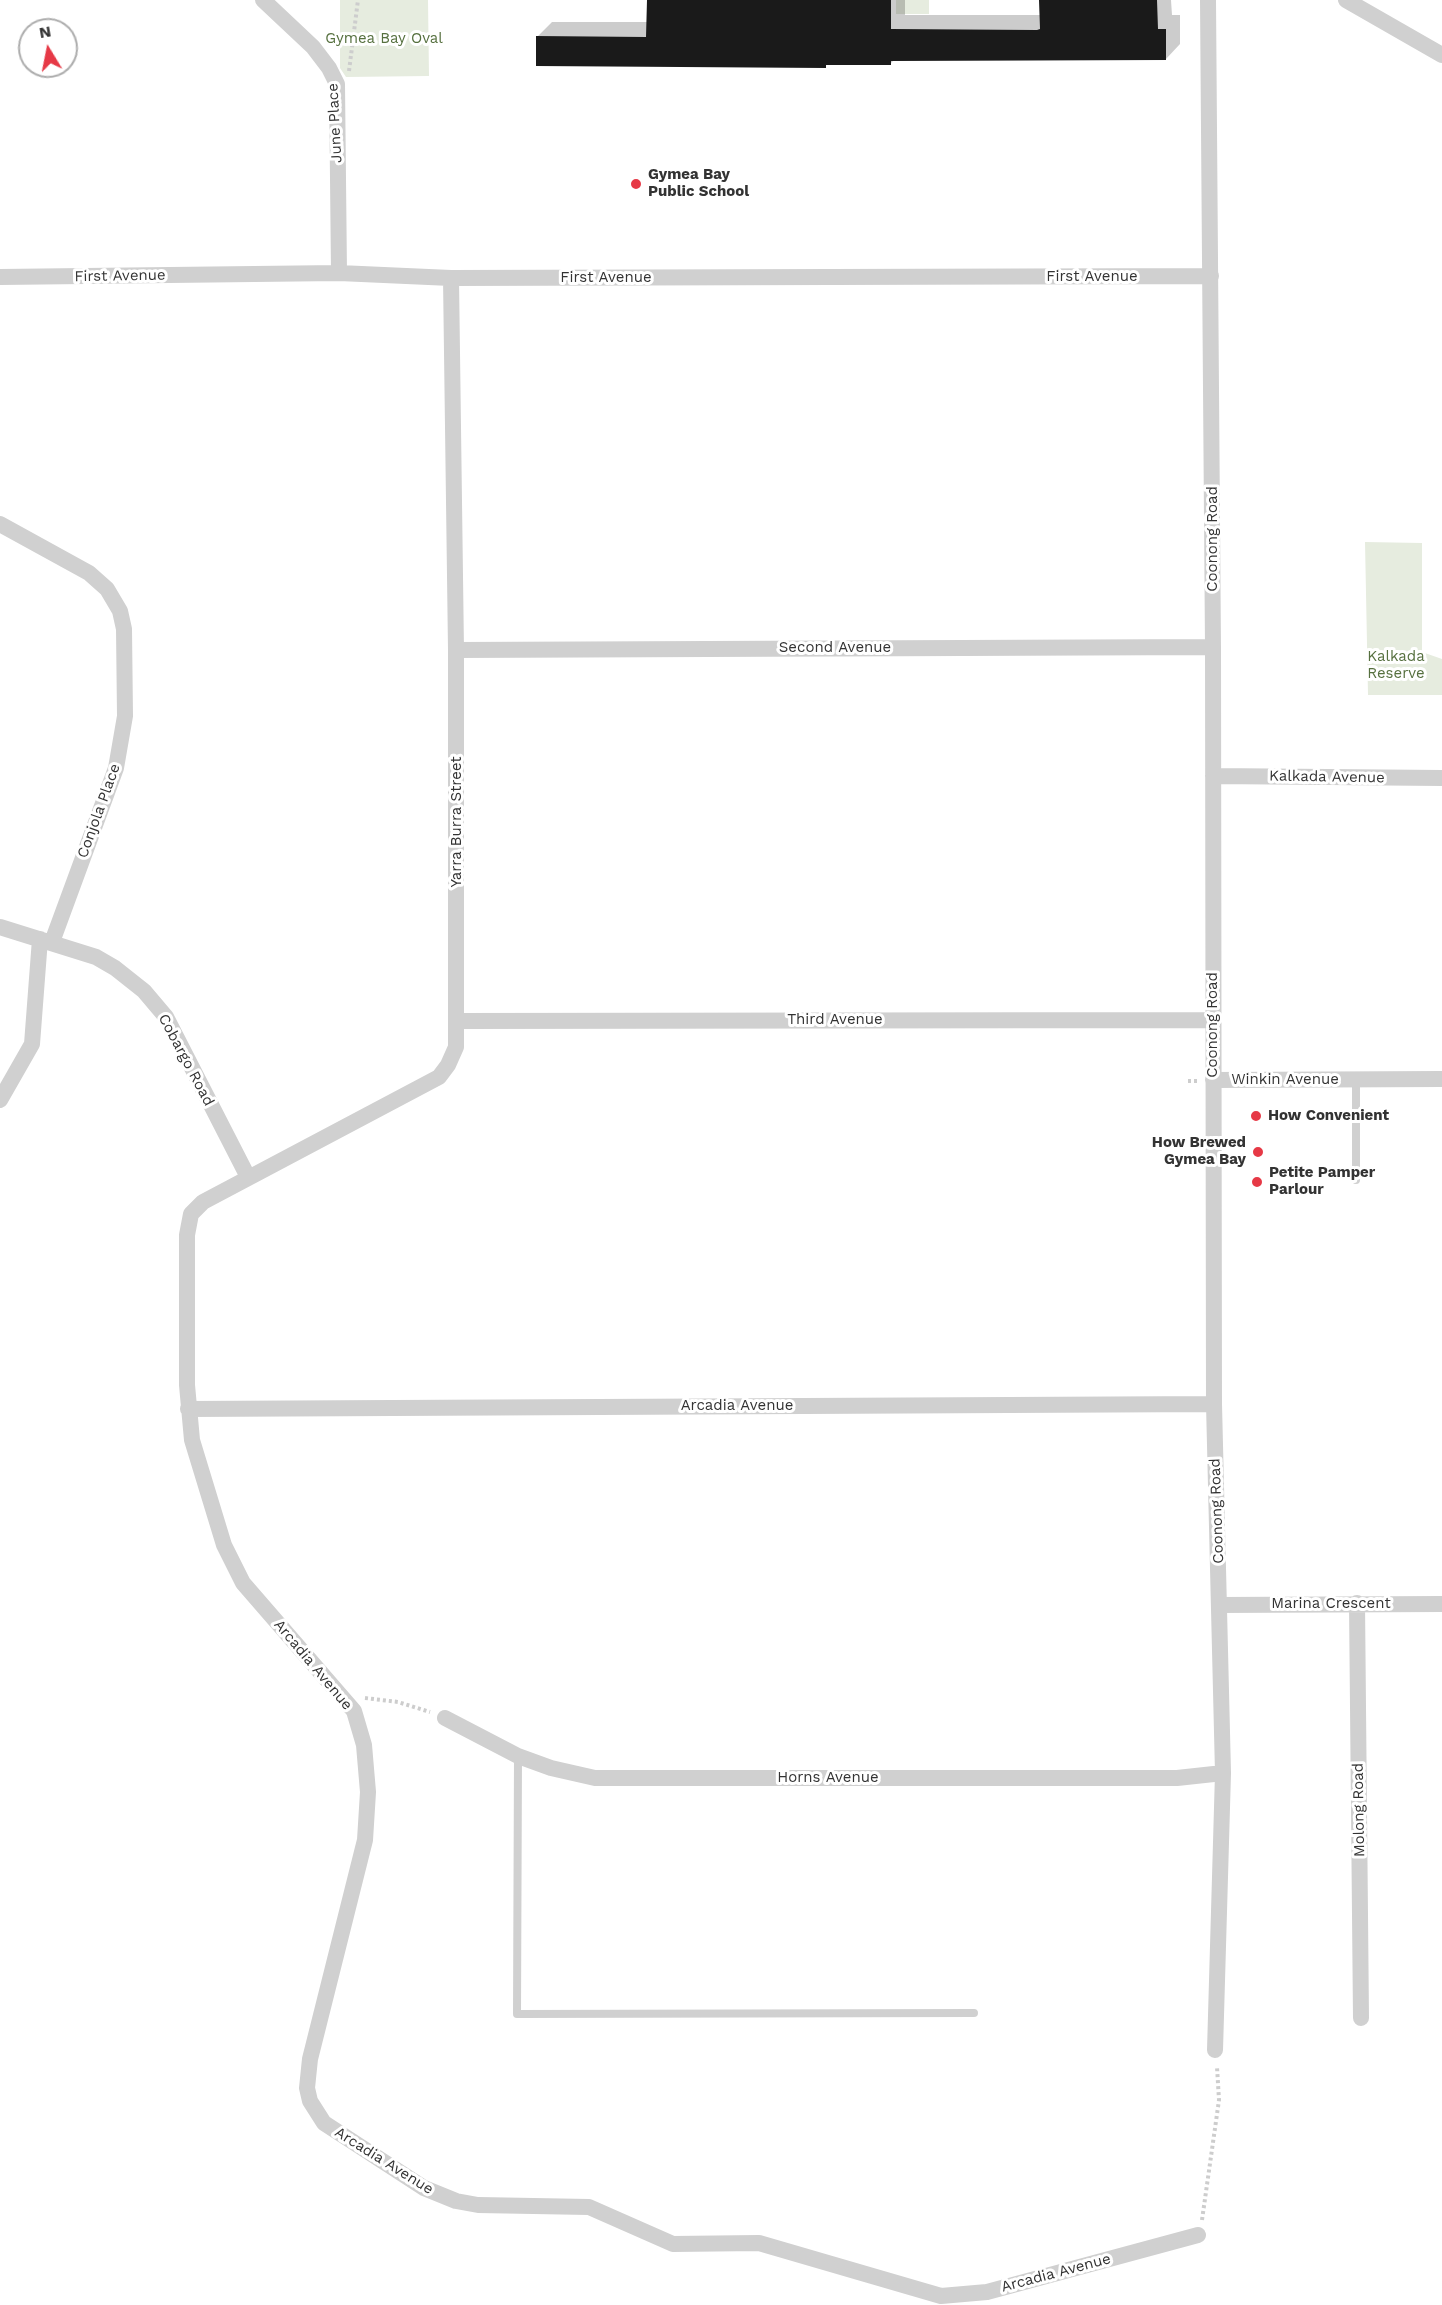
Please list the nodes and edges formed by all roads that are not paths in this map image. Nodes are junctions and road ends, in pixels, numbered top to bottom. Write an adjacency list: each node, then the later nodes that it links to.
1 (263, 0): 5 (street, June Place)
2 (1208, 0): 6 (street, Coonong Road)
3 (1346, 0): 4 (street)
4 (1442, 55)
5 (339, 273): 7 (street, First Avenue); 8 (street, First Avenue)
6 (1211, 276): 8 (street, First Avenue); 10 (street, Coonong Road)
7 (0, 277)
8 (451, 278): 11 (street, Yarra Burra Street)
9 (0, 525): 15 (street, Conjola Place)
10 (1213, 646): 11 (street, Second Avenue); 12 (street, Coonong Road)
11 (456, 650): 17 (street, Yarra Burra Street)
12 (1213, 776): 13 (street, Kalkada Avenue); 16 (street, Coonong Road)
13 (1442, 778)
14 (0, 927): 15 (street, Cobargo Road)
15 (46, 941): 21 (street, Conjola Place); 22 (street, Cobargo Road)
16 (1212, 1020): 17 (street, Third Avenue); 20 (street, Coonong Road)
17 (458, 1021): 22 (street, Yarra Burra Street)
18 (1442, 1078): 19 (street, Winkin Avenue)
19 (1356, 1079): 20 (street, Winkin Avenue); 23 (lane, Winkin Avenue)
20 (1213, 1080): 25 (street, Coonong Road)
21 (0, 1100)
22 (248, 1177): 24 (street, Yarra Burra Street)
23 (1356, 1180)
24 (191, 1214): 26 (street, Arcadia Avenue)
25 (1214, 1404): 26 (street, Arcadia Avenue); 29 (street, Coonong Road)
26 (188, 1409): 36 (street, Arcadia Avenue)
27 (1357, 1603): 28 (street, Marina Crescent); 29 (street, Marina Crescent); 34 (street, Molong Road)
28 (1442, 1604)
29 (1220, 1605): 32 (street, Coonong Road)
30 (445, 1718): 31 (street, Horns Avenue)
31 (518, 1756): 32 (street, Horns Avenue); 33 (lane)
32 (1223, 1773): 35 (street, Coonong Road)
33 (974, 2013)
34 (1361, 2018)
35 (1215, 2050)
36 (1198, 2235)

